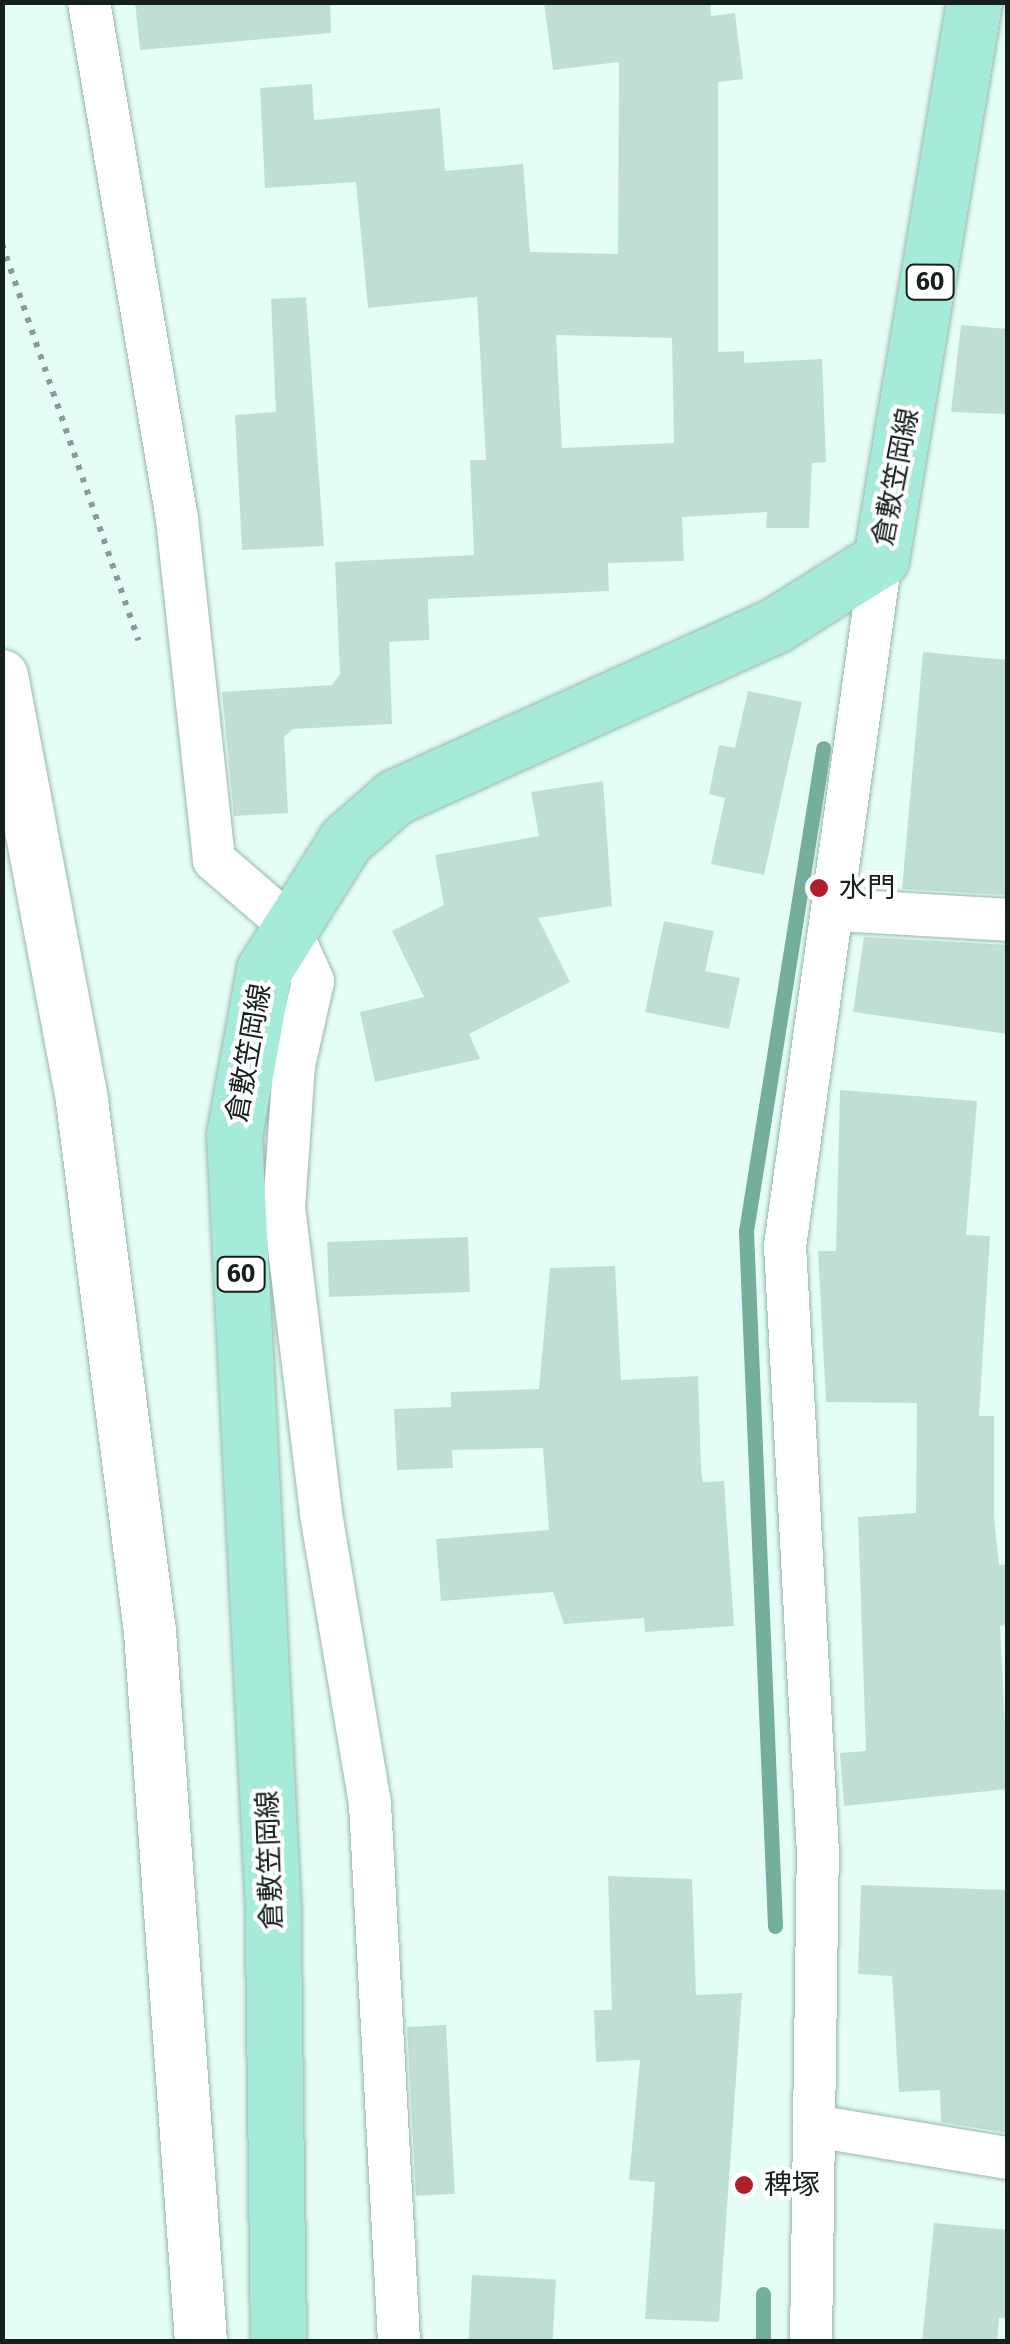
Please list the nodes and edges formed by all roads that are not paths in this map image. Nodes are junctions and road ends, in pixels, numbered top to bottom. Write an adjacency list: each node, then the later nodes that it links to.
1 (89, 2): 7 (street)
2 (974, 2): 3 (main road, 倉敷笠岡線 / 60)
3 (880, 559): 5 (street); 7 (main road, 倉敷笠岡線 / 60)
4 (2, 676): 10 (street)
5 (837, 910): 6 (street); 8 (street)
6 (1008, 920)
7 (287, 924): 11 (main road, 倉敷笠岡線 / 60); 12 (street)
8 (814, 2126): 9 (street); 13 (street)
9 (1008, 2158)
10 (201, 2342)
11 (278, 2342)
12 (399, 2342)
13 (810, 2342)

